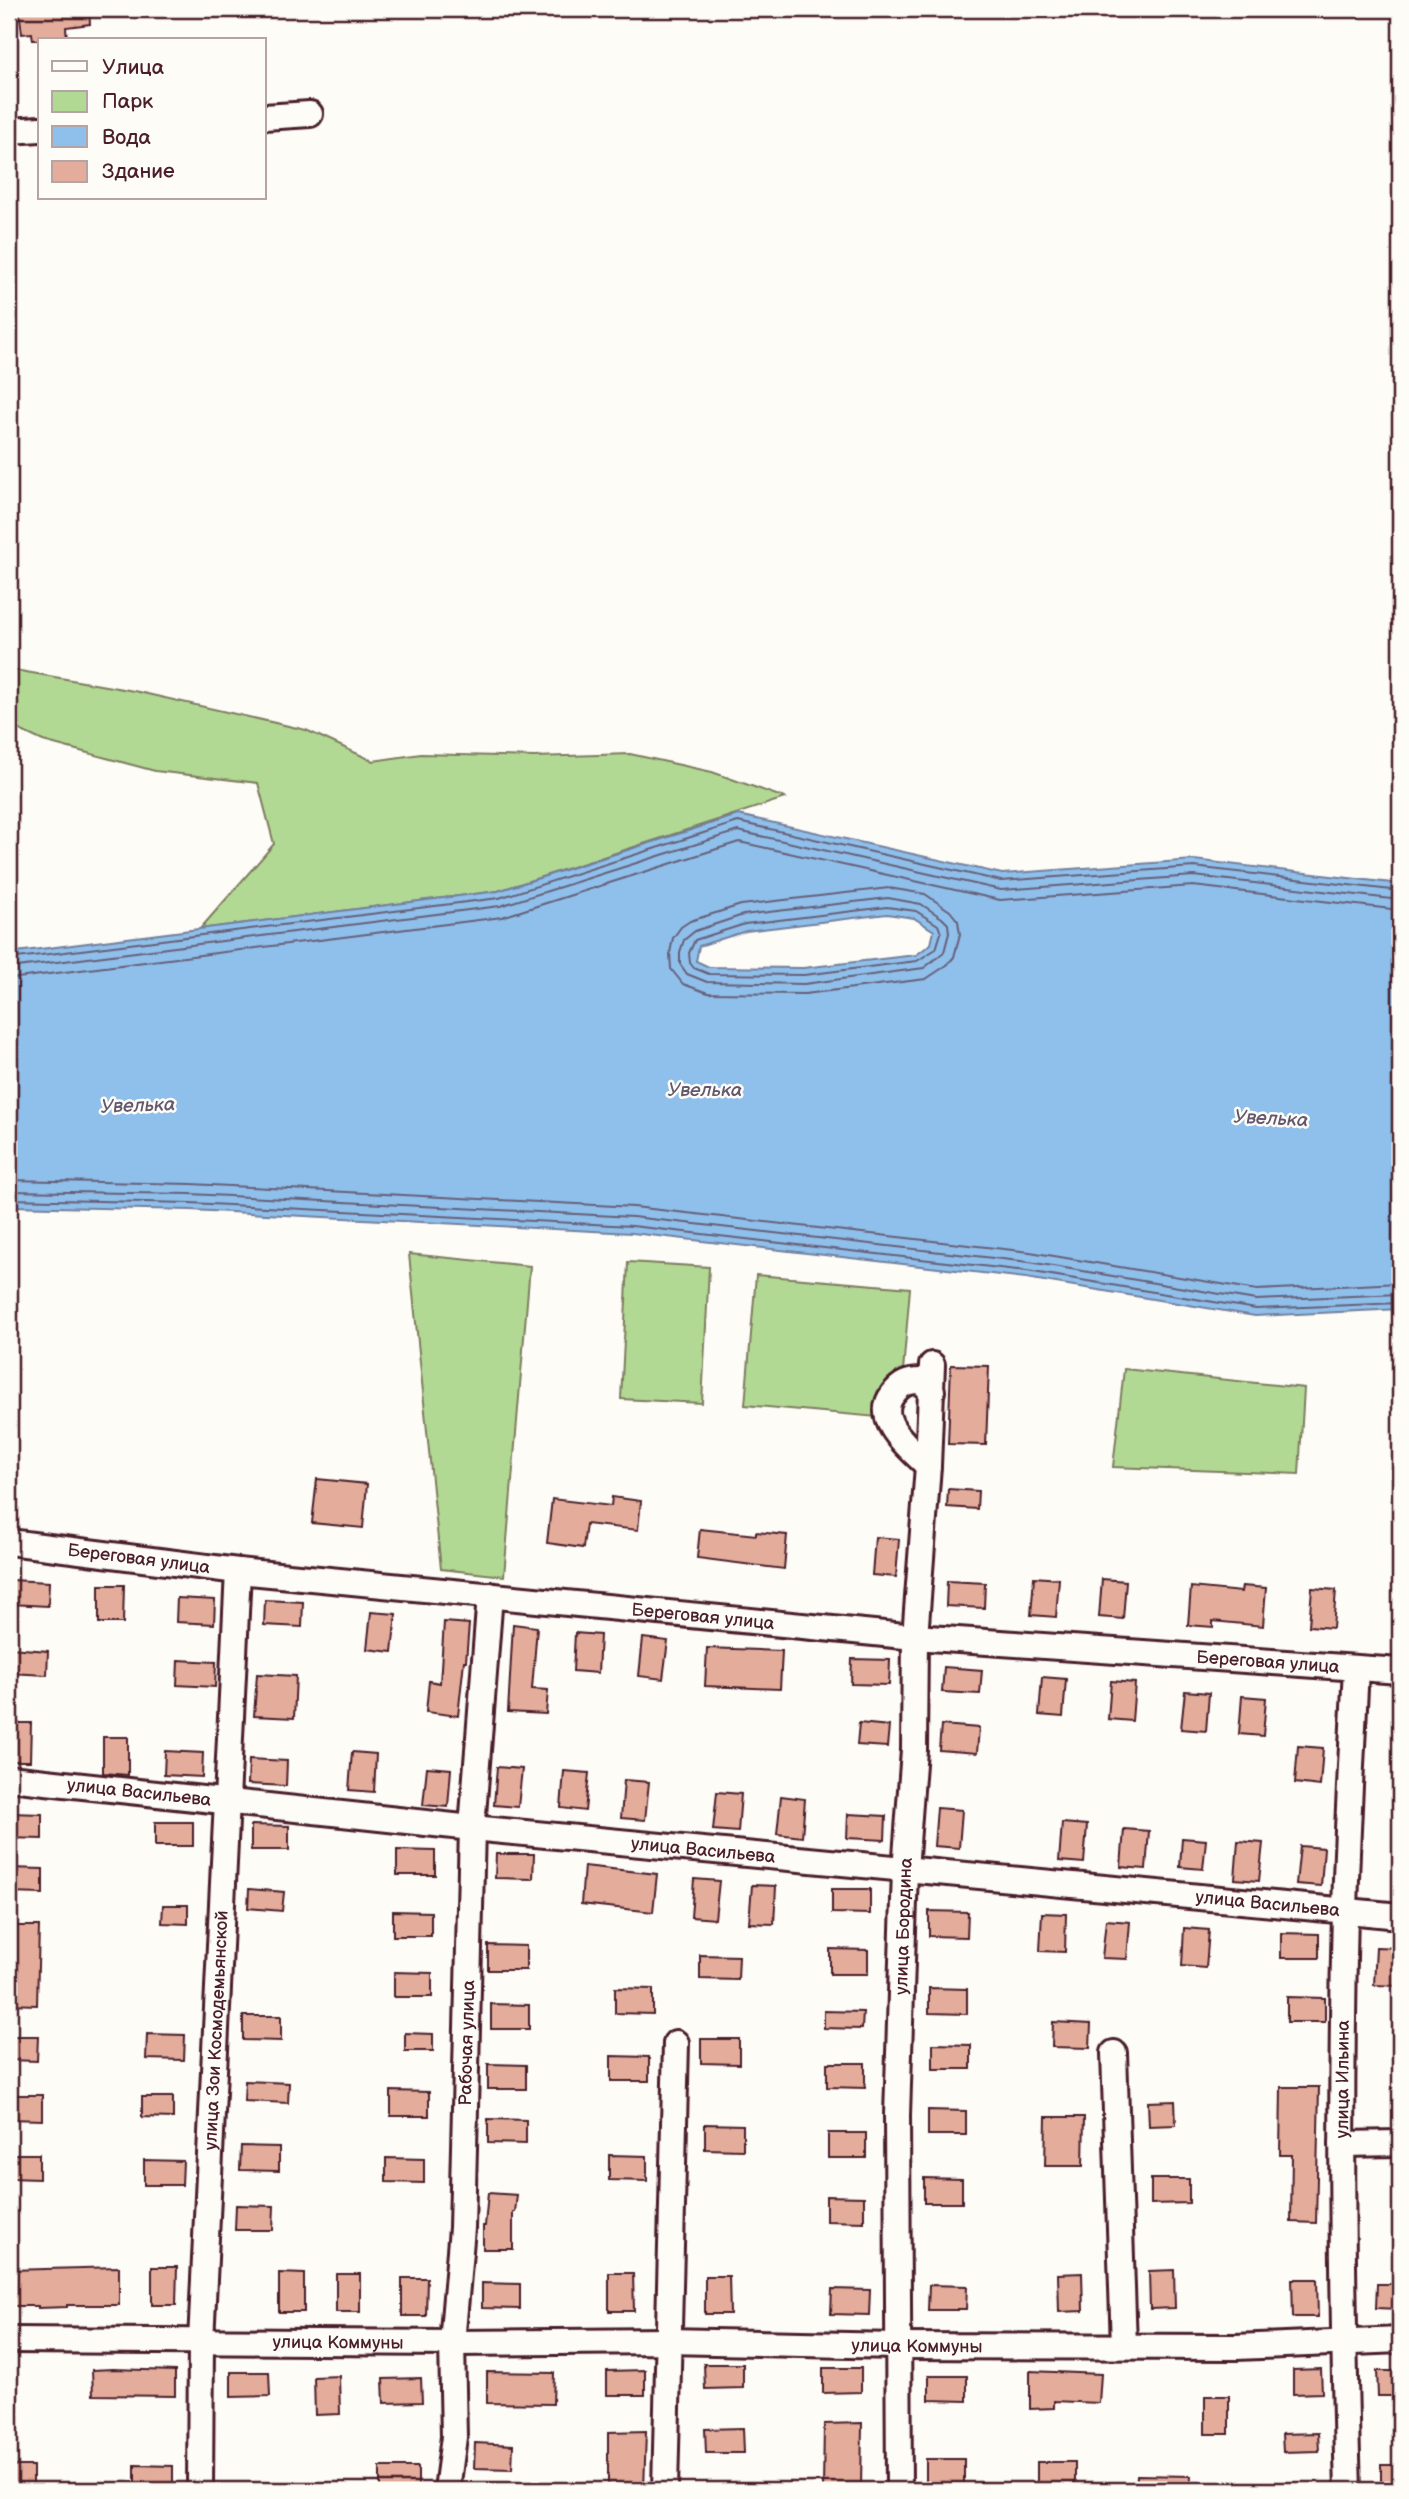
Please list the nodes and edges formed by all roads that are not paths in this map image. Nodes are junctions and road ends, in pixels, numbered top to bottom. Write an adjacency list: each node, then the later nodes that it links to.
1 (310, 114): 2 (street)
2 (266, 117)
3 (38, 129): 4 (street)
4 (9, 131)
5 (932, 1365): 6 (street, улица Бородина)
6 (932, 1391): 7 (street, улица Бородина); 7 (street)
7 (928, 1466): 11 (street, улица Бородина)
8 (9, 1542): 9 (street, Береговая улица)
9 (239, 1571): 10 (street, Береговая улица); 15 (street, улица Зои Космодемьянской)
10 (490, 1595): 11 (street, Береговая улица); 16 (street, Рабочая улица)
11 (915, 1637): 12 (street, Береговая улица); 17 (street, улица Бородина)
12 (1356, 1668): 13 (street, Береговая улица); 18 (street, улица Ильина)
13 (1400, 1671)
14 (9, 1778): 15 (street, улица Васильева)
15 (227, 1800): 16 (street, улица Васильева); 27 (street, улица Зои Космодемьянской)
16 (472, 1828): 17 (street, улица Васильева); 28 (street, Рабочая улица)
17 (905, 1870): 18 (street, улица Васильева); 30 (street, улица Бородина)
18 (1345, 1911): 19 (street, улица Васильева); 23 (street, улица Ильина)
19 (1400, 1916)
20 (676, 2043): 26 (street)
21 (1114, 2053): 31 (street)
22 (1400, 2143): 23 (street)
23 (1342, 2144): 29 (street, улица Ильина)
24 (9, 2340): 27 (street, улица Коммуны)
25 (1400, 2340): 29 (street, улица Коммуны)
26 (667, 2341): 28 (street, улица Коммуны); 30 (street, улица Коммуны); 34 (street)
27 (201, 2342): 28 (street, улица Коммуны); 32 (street, улица Зои Космодемьянской)
28 (452, 2343): 33 (street, Рабочая улица)
29 (1343, 2343): 31 (street, улица Коммуны); 36 (street, улица Ильина)
30 (897, 2346): 31 (street, улица Коммуны); 35 (street, улица Бородина)
31 (1124, 2346)
32 (200, 2490)
33 (447, 2490)
34 (665, 2490)
35 (899, 2490)
36 (1348, 2490)

